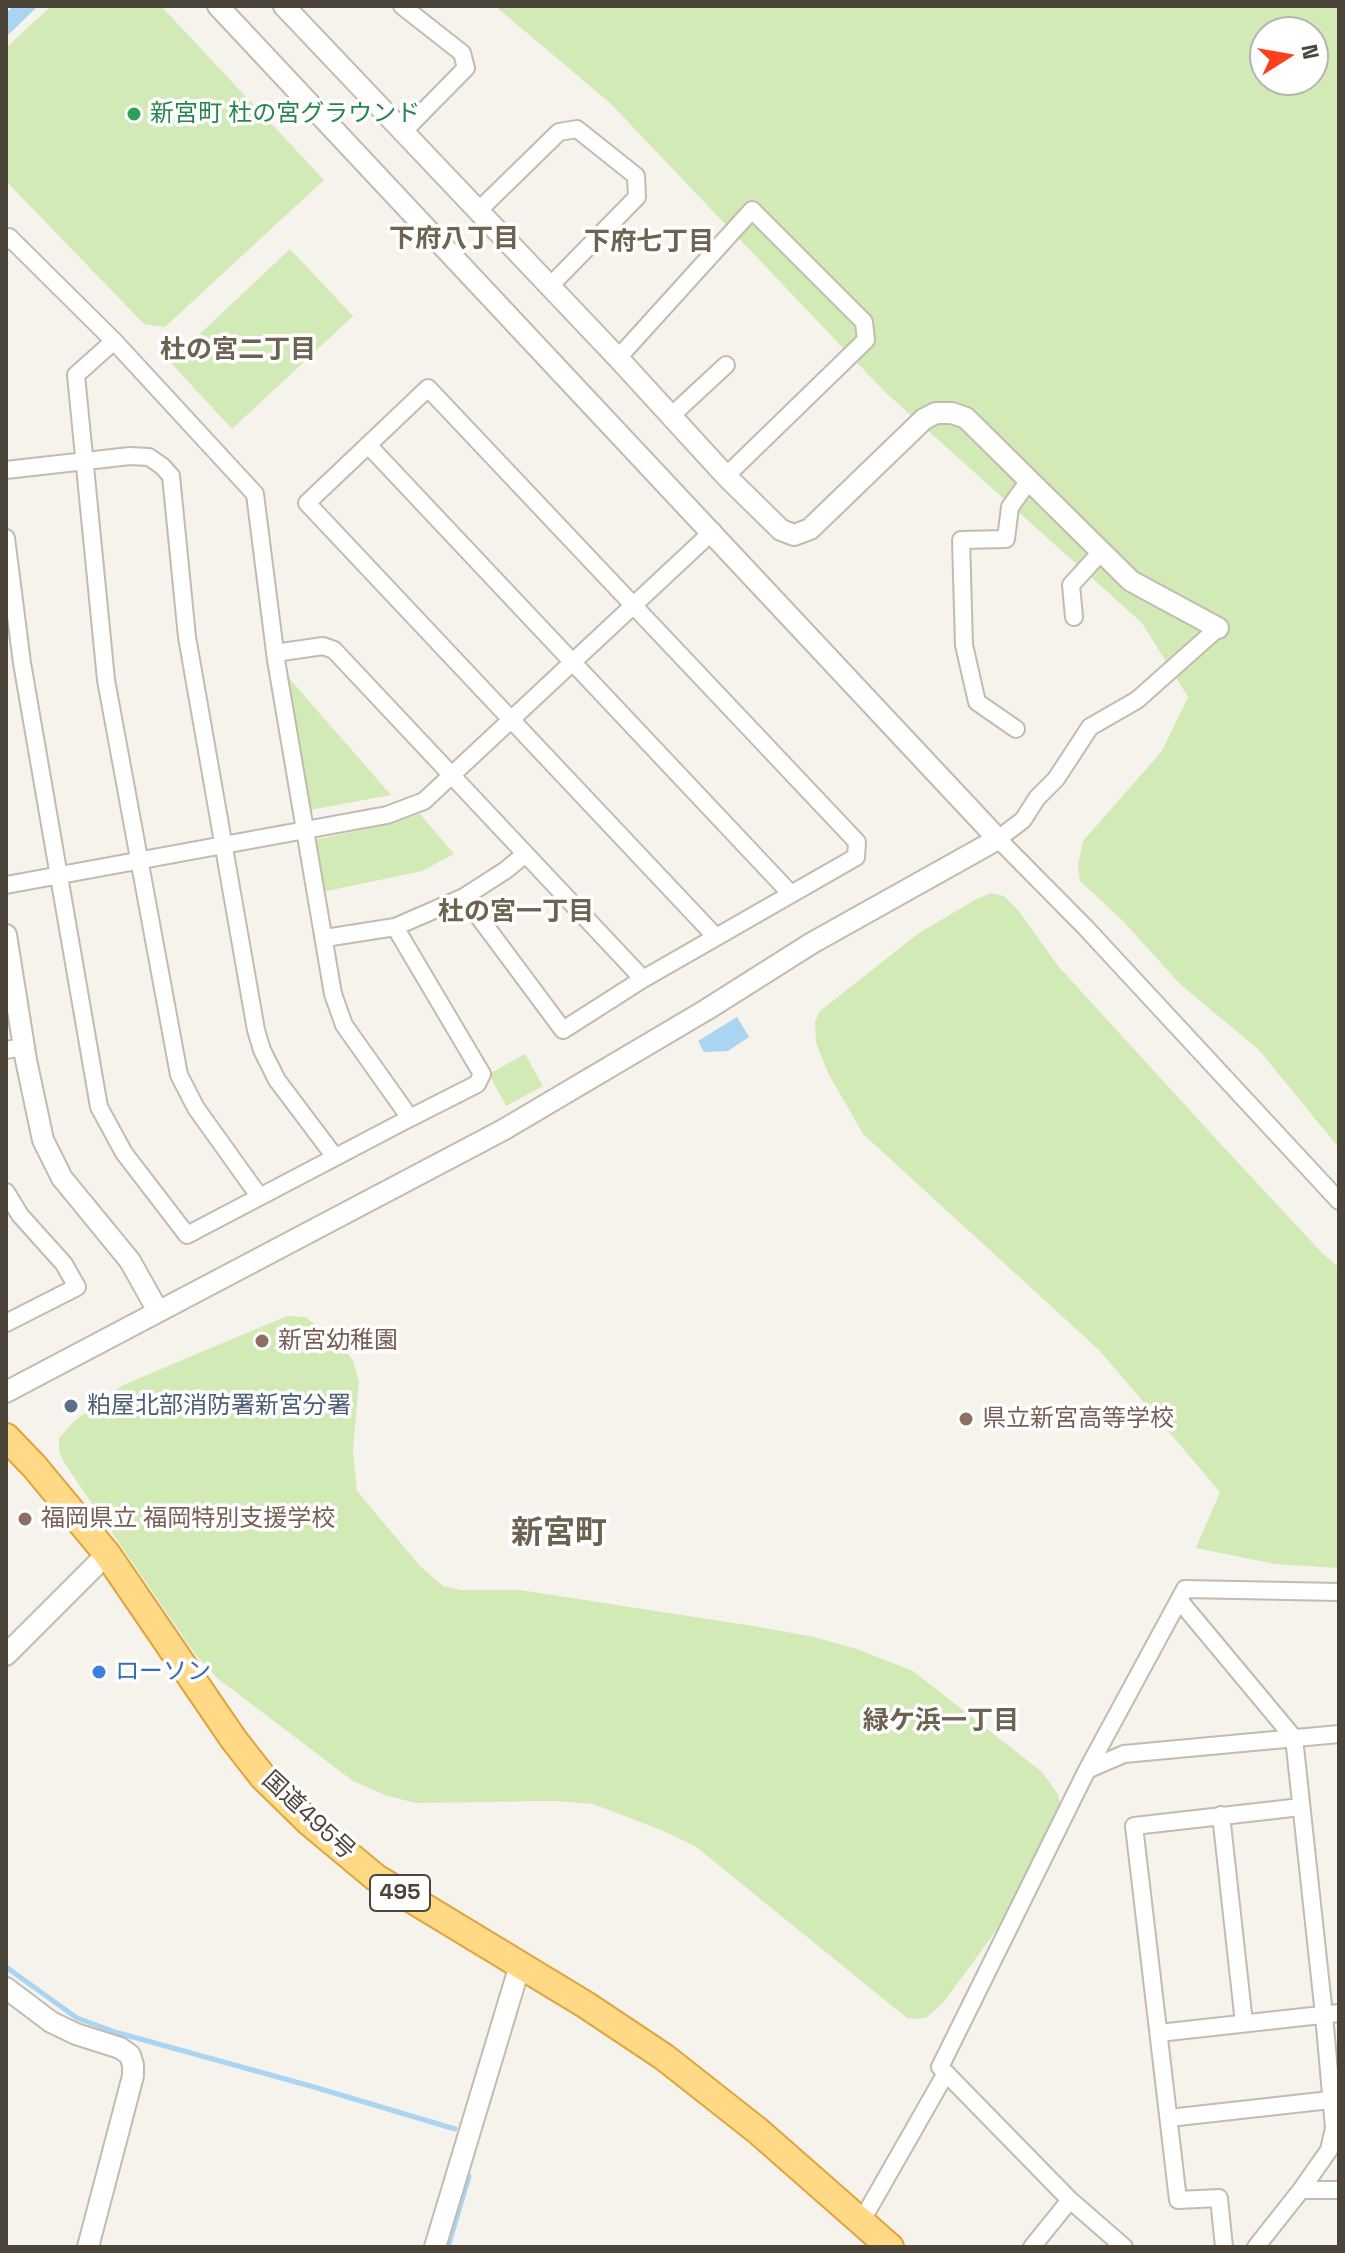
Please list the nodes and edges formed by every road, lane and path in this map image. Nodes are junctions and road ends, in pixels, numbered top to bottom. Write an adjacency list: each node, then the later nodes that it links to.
1 (218, 6): 17 (street)
2 (284, 6): 4 (street)
3 (402, 6): 4 (street)
4 (403, 132): 5 (street)
5 (477, 212): 7 (street); 7 (street)
6 (6, 241): 8 (street)
7 (549, 287): 9 (street)
8 (114, 341): 13 (street); 23 (street)
9 (618, 358): 11 (street); 15 (street)
10 (726, 365): 11 (street)
11 (671, 416): 15 (street)
12 (369, 446): 20 (street); 24 (street); 25 (street)
13 (84, 461): 14 (street); 30 (street); 32 (street)
14 (6, 470)
15 (726, 476): 16 (street)
16 (1028, 482): 19 (street); 26 (street)
17 (713, 531): 20 (street); 29 (street)
18 (6, 538): 33 (street)
19 (1101, 552): 21 (street); 22 (street)
20 (634, 606): 24 (street); 35 (street)
21 (1074, 617)
22 (1218, 628): 29 (street)
23 (275, 653): 27 (street); 28 (street)
24 (572, 662): 25 (street); 35 (street)
25 (513, 720): 27 (street); 39 (street)
26 (1016, 729)
27 (452, 777): 28 (street); 31 (street)
28 (305, 830): 30 (street); 40 (street)
29 (998, 839): 47 (street); 48 (street)
30 (223, 846): 32 (street); 44 (street)
31 (524, 855): 36 (street); 41 (street)
32 (140, 861): 33 (street); 46 (street)
33 (58, 875): 34 (street); 46 (street)
34 (6, 885)
35 (791, 894): 39 (street)
36 (464, 897): 37 (street); 41 (street)
37 (395, 927): 40 (street); 43 (street)
38 (6, 935): 42 (street)
39 (716, 937): 41 (street)
40 (325, 938): 43 (street)
41 (643, 979)
42 (15, 1049): 48 (street)
43 (410, 1118): 44 (street)
44 (335, 1157): 46 (street)
45 (6, 1192): 49 (street)
46 (259, 1196)
47 (1339, 1201)
48 (158, 1311): 50 (street)
49 (6, 1322)
50 (6, 1392)
51 (6, 1437): 52 (highway, 国道495号 / 495)
52 (107, 1554): 55 (street); 61 (highway, 国道495号 / 495)
53 (1339, 1592): 54 (street)
54 (1179, 1600): 57 (street); 58 (street)
55 (6, 1655)
56 (1339, 1734): 57 (street)
57 (1294, 1738): 58 (street); 59 (street)
58 (1087, 1770): 66 (street)
59 (1301, 1807): 60 (street); 63 (street)
60 (1221, 1815): 64 (street); 65 (street)
61 (520, 1965): 72 (highway, 国道495号 / 495); 75 (street)
62 (6, 1988): 74 (street)
63 (1332, 2014): 64 (street); 67 (street)
64 (1244, 2023): 65 (street)
65 (1159, 2033): 68 (street)
66 (946, 2073): 71 (street); 72 (street)
67 (1336, 2099): 68 (street); 69 (street)
68 (1169, 2118): 78 (street)
69 (1301, 2190): 70 (street); 79 (street)
70 (1339, 2190)
71 (1070, 2200): 73 (street); 77 (street)
72 (861, 2222): 76 (highway, 国道495号 / 495)
73 (1122, 2246)
74 (88, 2247)
75 (435, 2247)
76 (890, 2247)
77 (1032, 2247)
78 (1224, 2247)
79 (1256, 2247)

